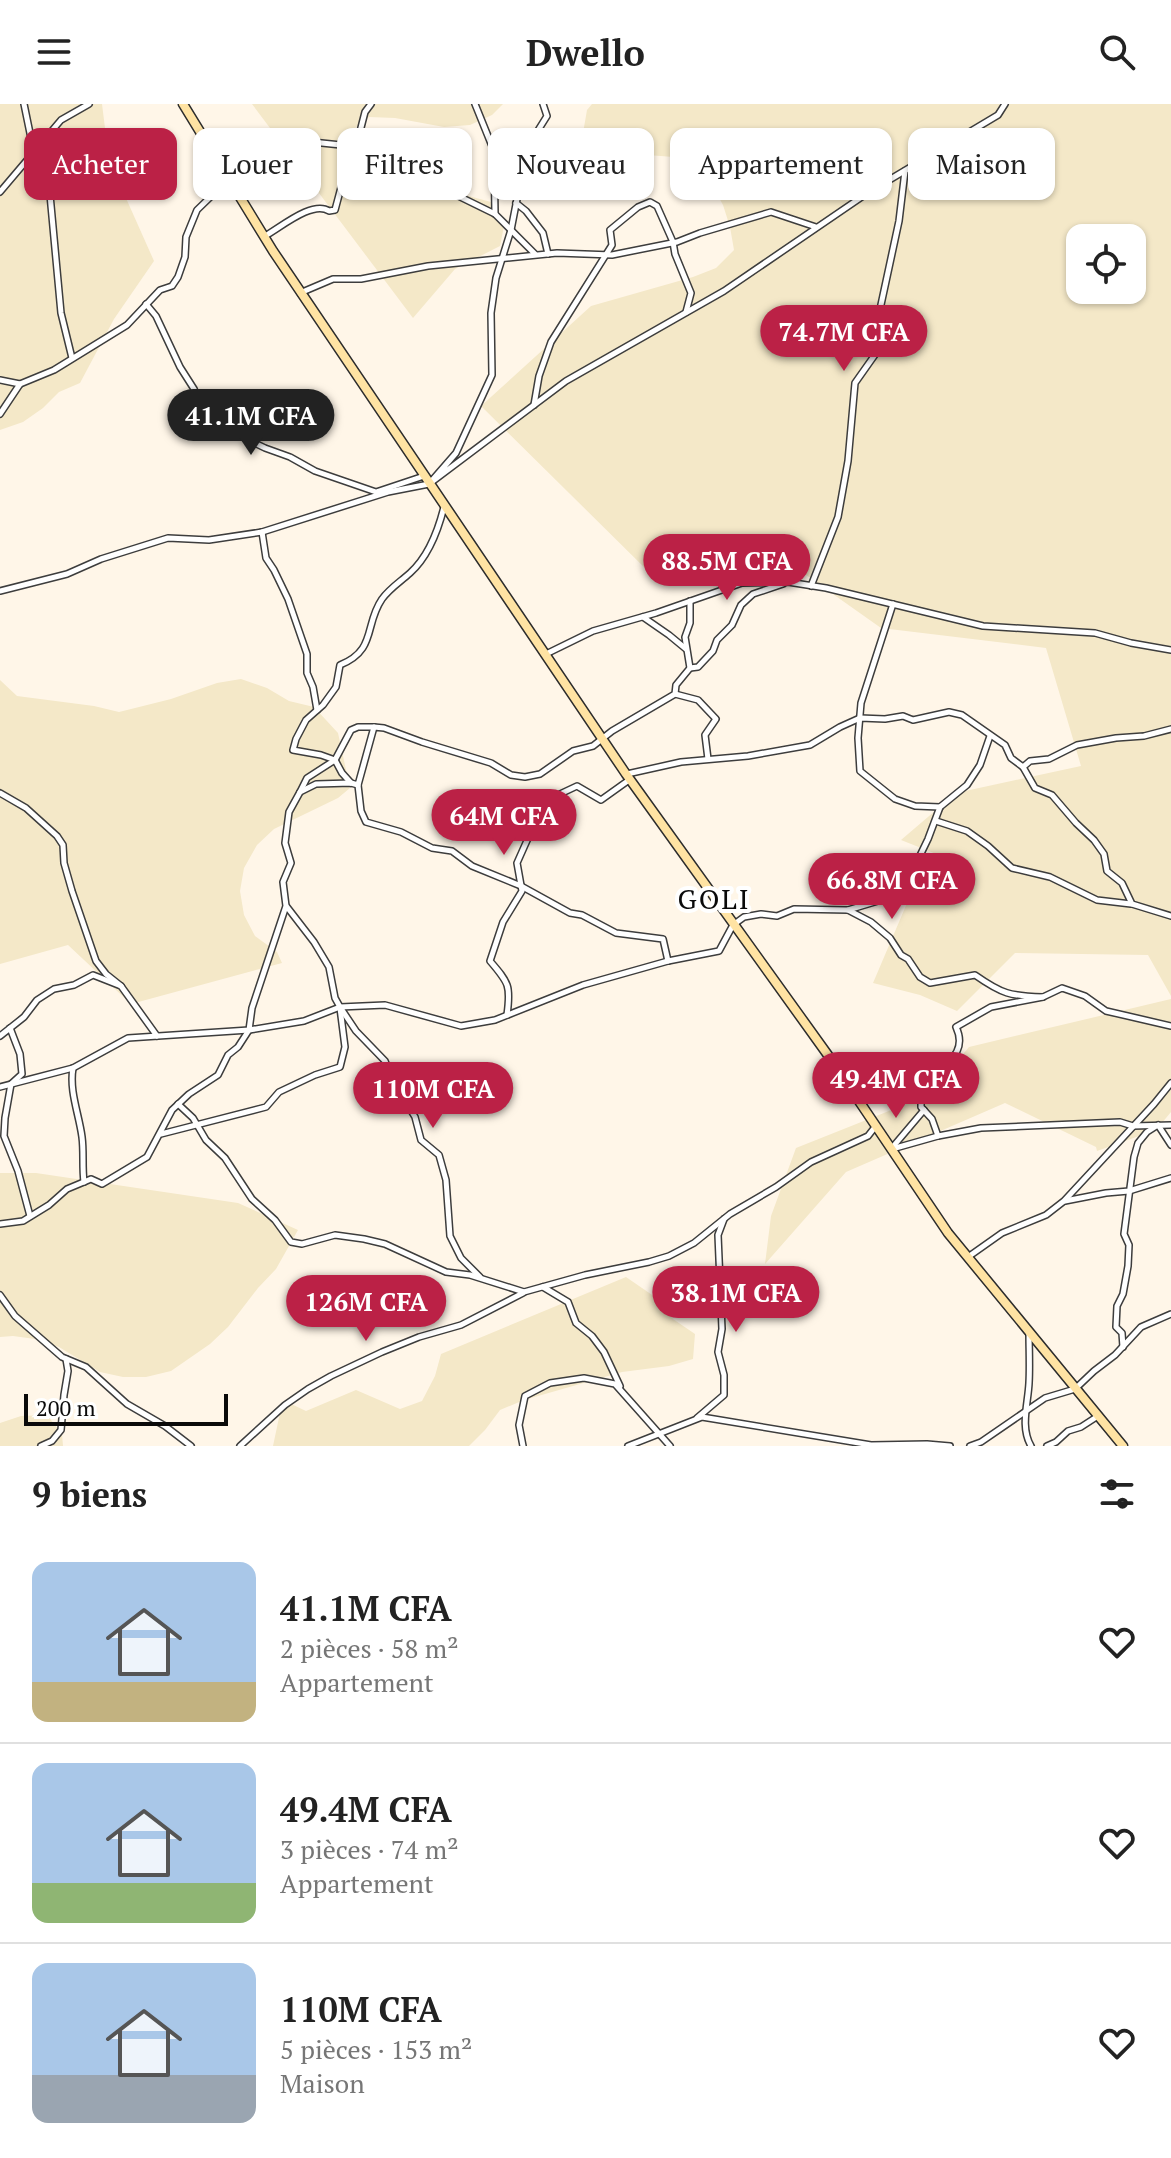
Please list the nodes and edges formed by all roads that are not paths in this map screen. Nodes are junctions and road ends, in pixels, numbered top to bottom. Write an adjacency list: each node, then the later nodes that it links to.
1 (24, 104): 8 (street)
2 (89, 104): 9 (street)
3 (183, 104): 10 (main road)
4 (371, 104): 11 (street)
5 (475, 104): 21 (street)
6 (543, 104): 20 (street)
7 (1005, 104): 13 (street)
8 (30, 128)
9 (53, 128)
10 (198, 128)
11 (361, 128)
12 (24, 164): 14 (street)
13 (905, 170): 22 (street); 42 (street)
14 (0, 192)
15 (50, 200): 33 (street)
16 (207, 200): 31 (street)
17 (242, 200): 24 (main road)
18 (338, 200): 24 (street)
19 (466, 200): 21 (street)
20 (516, 203): 23 (street); 26 (street)
21 (495, 214): 23 (street)
22 (817, 227): 25 (street); 32 (street)
23 (511, 230): 27 (street); 29 (street)
24 (264, 237): 30 (main road)
25 (673, 242): 28 (street); 28 (street); 32 (street)
26 (548, 254): 27 (street); 28 (street)
27 (536, 255): 29 (street)
28 (606, 255): 36 (street)
29 (503, 259): 30 (street); 38 (street)
30 (300, 293): 38 (main road)
31 (146, 304): 33 (street); 38 (street)
32 (686, 313): 36 (street)
33 (72, 358): 35 (street)
34 (0, 380): 35 (street)
35 (20, 384): 37 (street)
36 (534, 405): 38 (street)
37 (0, 414)
38 (427, 480): 39 (main road); 40 (street)
39 (444, 506): 49 (main road); 52 (street)
40 (262, 532): 43 (street); 52 (street)
41 (788, 582): 42 (street); 44 (street); 50 (street)
42 (811, 586): 45 (street)
43 (0, 591)
44 (690, 601): 46 (street); 47 (street)
45 (893, 604): 48 (street); 53 (street)
46 (642, 617): 47 (street); 49 (street)
47 (687, 650): 50 (street)
48 (1171, 650)
49 (546, 654): 57 (main road)
50 (690, 668): 51 (street)
51 (675, 694): 57 (street); 58 (street)
52 (317, 710): 59 (street)
53 (860, 718): 56 (street); 58 (street); 65 (street)
54 (374, 727): 57 (street); 59 (street); 62 (street)
55 (1171, 729): 60 (street)
56 (990, 736): 60 (street); 65 (street)
57 (602, 739): 61 (main road)
58 (708, 759): 61 (street)
59 (335, 760): 62 (street); 63 (street)
60 (1023, 767): 68 (street)
61 (628, 777): 67 (street); 72 (main road)
62 (355, 784): 63 (street); 67 (street)
63 (300, 792): 69 (street)
64 (0, 793): 74 (street)
65 (940, 807): 66 (street)
66 (936, 821): 68 (street); 70 (street)
67 (521, 886): 73 (street); 77 (street)
68 (1132, 904): 71 (street)
69 (286, 906): 76 (street); 80 (street)
70 (848, 910): 72 (street); 75 (street)
71 (1171, 916)
72 (733, 925): 73 (street); 92 (main road)
73 (668, 961): 77 (street)
74 (121, 986): 79 (street); 82 (street)
75 (1043, 997): 78 (street); 88 (street)
76 (340, 1007): 77 (street); 80 (street); 91 (street); 106 (street)
77 (507, 1015)
78 (1171, 1026)
79 (10, 1028): 81 (street); 85 (street)
80 (249, 1030): 82 (street); 87 (street)
81 (0, 1036)
82 (157, 1036): 83 (street)
83 (73, 1068): 85 (street); 99 (street)
84 (1171, 1083): 93 (street)
85 (11, 1084): 86 (street); 102 (street)
86 (0, 1087)
87 (178, 1104): 91 (street); 94 (street)
88 (924, 1110): 95 (street); 97 (street)
89 (1158, 1125): 90 (street); 93 (street); 96 (street); 100 (street)
90 (1171, 1125)
91 (198, 1126): 94 (street); 106 (street)
92 (876, 1126): 97 (main road); 103 (street)
93 (1133, 1126): 95 (street); 101 (street)
94 (161, 1134): 99 (street)
95 (938, 1136): 97 (street)
96 (1171, 1145)
97 (891, 1149): 105 (main road)
98 (1171, 1178): 100 (street)
99 (84, 1182): 102 (street)
100 (1129, 1191): 101 (street); 112 (street)
101 (1064, 1201): 105 (street)
102 (30, 1216): 104 (street)
103 (724, 1219): 107 (street); 118 (street)
104 (0, 1224)
105 (968, 1257): 111 (main road)
106 (481, 1278): 108 (street)
107 (542, 1287): 108 (street); 115 (street)
108 (524, 1292): 123 (street)
109 (0, 1295): 113 (street)
110 (1171, 1314): 112 (street)
111 (1029, 1330): 114 (main road); 116 (street)
112 (1123, 1347): 114 (street)
113 (66, 1358): 120 (street); 122 (street)
114 (1075, 1389): 116 (street); 117 (main road)
115 (622, 1391): 119 (street); 124 (street)
116 (1026, 1410): 128 (street); 129 (street)
117 (1098, 1416): 130 (street); 131 (main road)
118 (697, 1418): 119 (street); 127 (street)
119 (661, 1433): 125 (street); 126 (street)
120 (53, 1443): 121 (street)
121 (41, 1446)
122 (191, 1446)
123 (240, 1446)
124 (523, 1446)
125 (628, 1446)
126 (670, 1446)
127 (950, 1446)
128 (970, 1446)
129 (1031, 1446)
130 (1047, 1446)
131 (1123, 1446)

